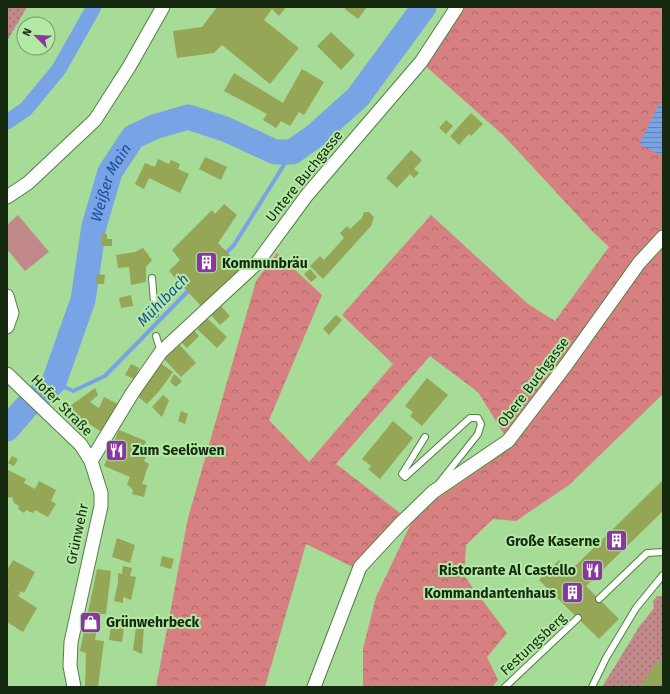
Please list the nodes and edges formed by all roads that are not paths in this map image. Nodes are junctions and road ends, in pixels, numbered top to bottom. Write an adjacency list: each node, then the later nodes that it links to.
1 (163, 7): 3 (street)
2 (457, 7): 10 (street, Untere Buchgasse)
3 (7, 197)
4 (663, 237): 14 (street, Obere Buchgasse)
5 (152, 278): 7 (lane)
6 (7, 296): 8 (street)
7 (155, 314)
8 (7, 327)
9 (156, 336): 10 (lane)
10 (161, 352): 13 (street)
11 (7, 374): 13 (street, Hofer Straße)
12 (425, 437): 14 (lane)
13 (91, 461): 19 (street, Grünwehr)
14 (433, 492): 20 (street, Obere Buchgasse)
15 (663, 552): 17 (lane)
16 (663, 575): 22 (lane)
17 (599, 599)
18 (578, 618): 21 (lane, Festungsberg)
19 (74, 687)
20 (314, 687)
21 (504, 687)
22 (592, 687)

